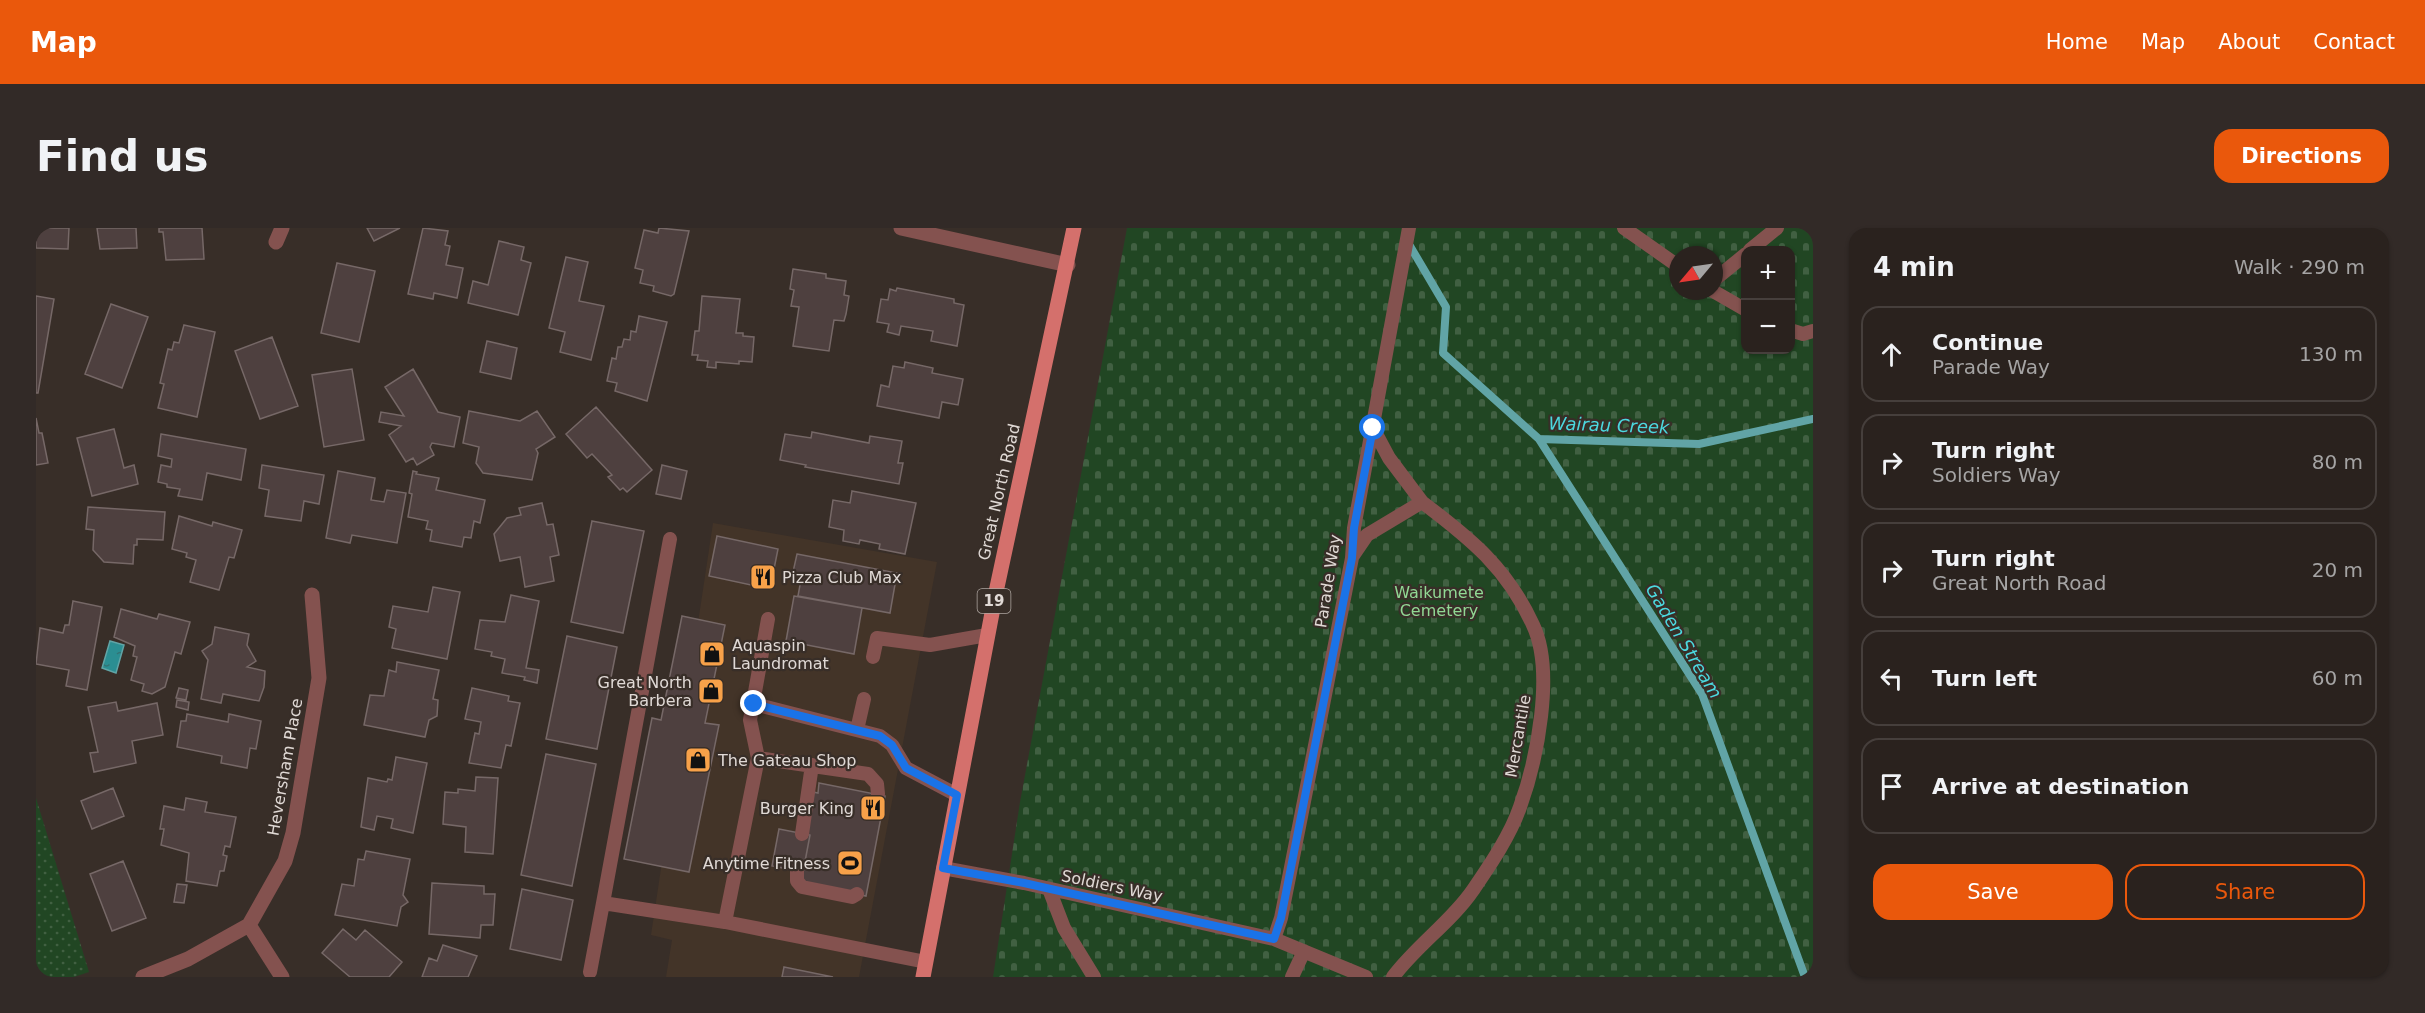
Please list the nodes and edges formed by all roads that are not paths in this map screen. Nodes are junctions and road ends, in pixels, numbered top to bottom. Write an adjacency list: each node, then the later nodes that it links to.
1 (901, 228): 9 (street)
2 (1074, 228): 9 (main road, Great North Road / 19)
3 (1408, 228): 15 (lane, Parade Way)
4 (1624, 228): 8 (lane)
5 (1777, 228): 6 (lane)
6 (1755, 246)
7 (1741, 258): 10 (lane)
8 (1669, 260)
9 (1068, 265): 21 (main road, Great North Road / 19)
10 (1723, 273)
11 (1723, 297): 12 (lane)
12 (1741, 307)
13 (1795, 331): 14 (lane)
14 (1813, 332)
15 (1373, 428): 16 (lane, Mercantile); 18 (lane, Parade Way)
16 (1422, 502): 18 (lane); 47 (lane, Mercantile)
17 (670, 539): 35 (lane)
18 (1352, 558): 38 (lane, Parade Way)
19 (312, 595): 37 (street, Heversham Place)
20 (768, 619): 24 (lane)
21 (987, 635): 22 (lane); 29 (main road, Great North Road / 19)
22 (873, 657)
23 (864, 699): 25 (lane)
24 (754, 704): 25 (lane); 26 (lane)
25 (857, 730): 29 (lane)
26 (758, 758): 27 (lane); 36 (lane)
27 (812, 765): 28 (lane); 30 (lane)
28 (878, 794)
29 (957, 795): 31 (main road, Great North Road / 19)
30 (802, 834)
31 (943, 868): 33 (lane, Soldiers Way); 40 (main road, Great North Road / 19)
32 (797, 870): 34 (lane)
33 (1049, 889): 38 (lane, Soldiers Way); 44 (lane)
34 (858, 894)
35 (603, 903): 36 (lane); 41 (lane)
36 (725, 921): 40 (lane)
37 (249, 925): 42 (street); 43 (street)
38 (1274, 939): 39 (lane, Soldiers Way)
39 (1304, 951): 45 (lane); 46 (lane, Soldiers Way)
40 (924, 970)
41 (590, 972)
42 (142, 977)
43 (282, 977)
44 (1094, 977)
45 (1292, 977)
46 (1366, 977)
47 (1394, 977)

